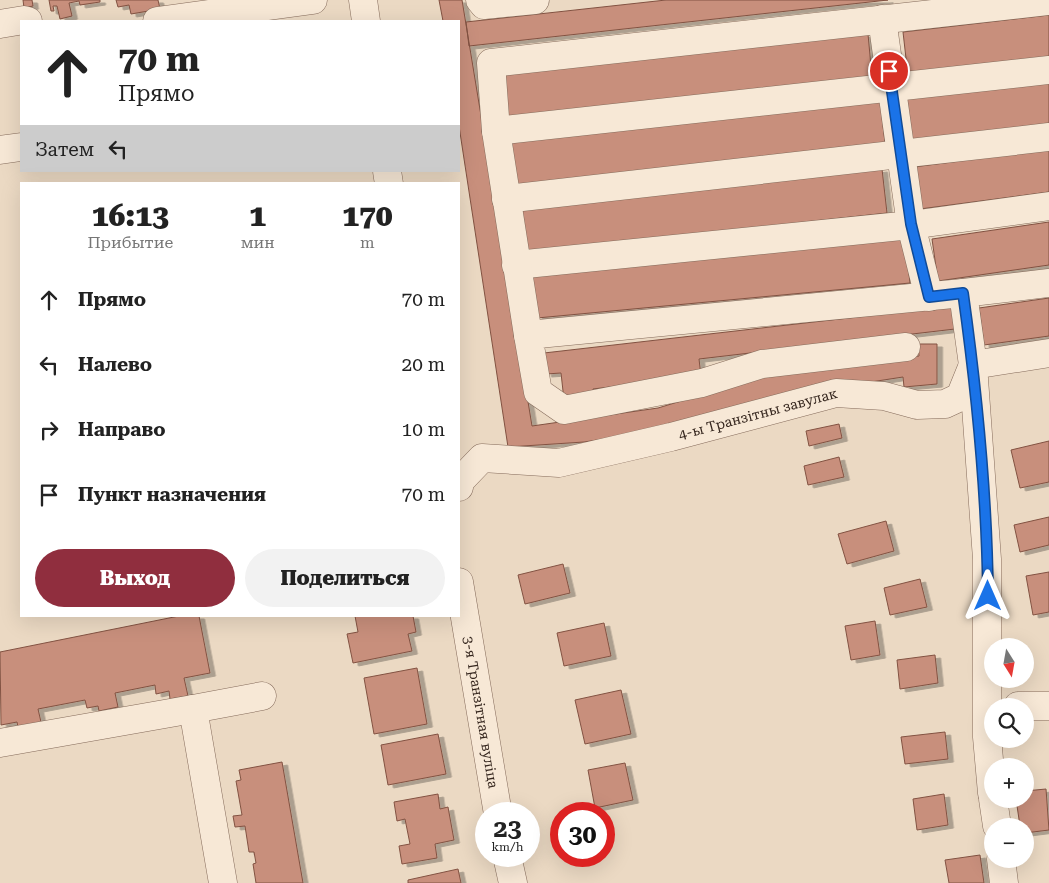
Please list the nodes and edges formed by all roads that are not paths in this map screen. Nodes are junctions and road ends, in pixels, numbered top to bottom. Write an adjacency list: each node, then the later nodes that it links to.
1 (313, 0): 7 (street)
2 (363, 0): 8 (street)
3 (480, 0): 4 (street)
4 (535, 0)
5 (1049, 1): 6 (street)
6 (882, 19): 12 (street); 13 (street)
7 (164, 20)
8 (366, 20)
9 (20, 21): 10 (street)
10 (0, 24)
11 (1049, 70): 12 (street)
12 (891, 89): 13 (street); 17 (street)
13 (496, 131): 18 (street)
14 (1049, 137): 17 (street)
15 (20, 147): 16 (street)
16 (0, 150)
17 (900, 156): 18 (street); 20 (street)
18 (506, 199): 21 (street)
19 (1049, 206): 20 (street)
20 (911, 224): 21 (street); 24 (street)
21 (516, 265): 25 (street)
22 (1049, 283): 23 (street)
23 (963, 293): 24 (street); 28 (street)
24 (929, 297): 25 (street)
25 (528, 335): 26 (street)
26 (906, 347)
27 (1049, 353): 28 (street)
28 (973, 365): 29 (street, 4-ы Транзітны завулак); 32 (street)
29 (460, 481)
30 (460, 588): 37 (street, 3-я Транзітная вуліца)
31 (262, 696): 35 (street)
32 (990, 698)
33 (1034, 706): 34 (street)
34 (1049, 706)
35 (193, 709): 36 (street); 40 (street)
36 (0, 743)
37 (496, 802)
38 (509, 867): 41 (street)
39 (1002, 868): 42 (street)
40 (223, 883)
41 (513, 883)
42 (1004, 883)

